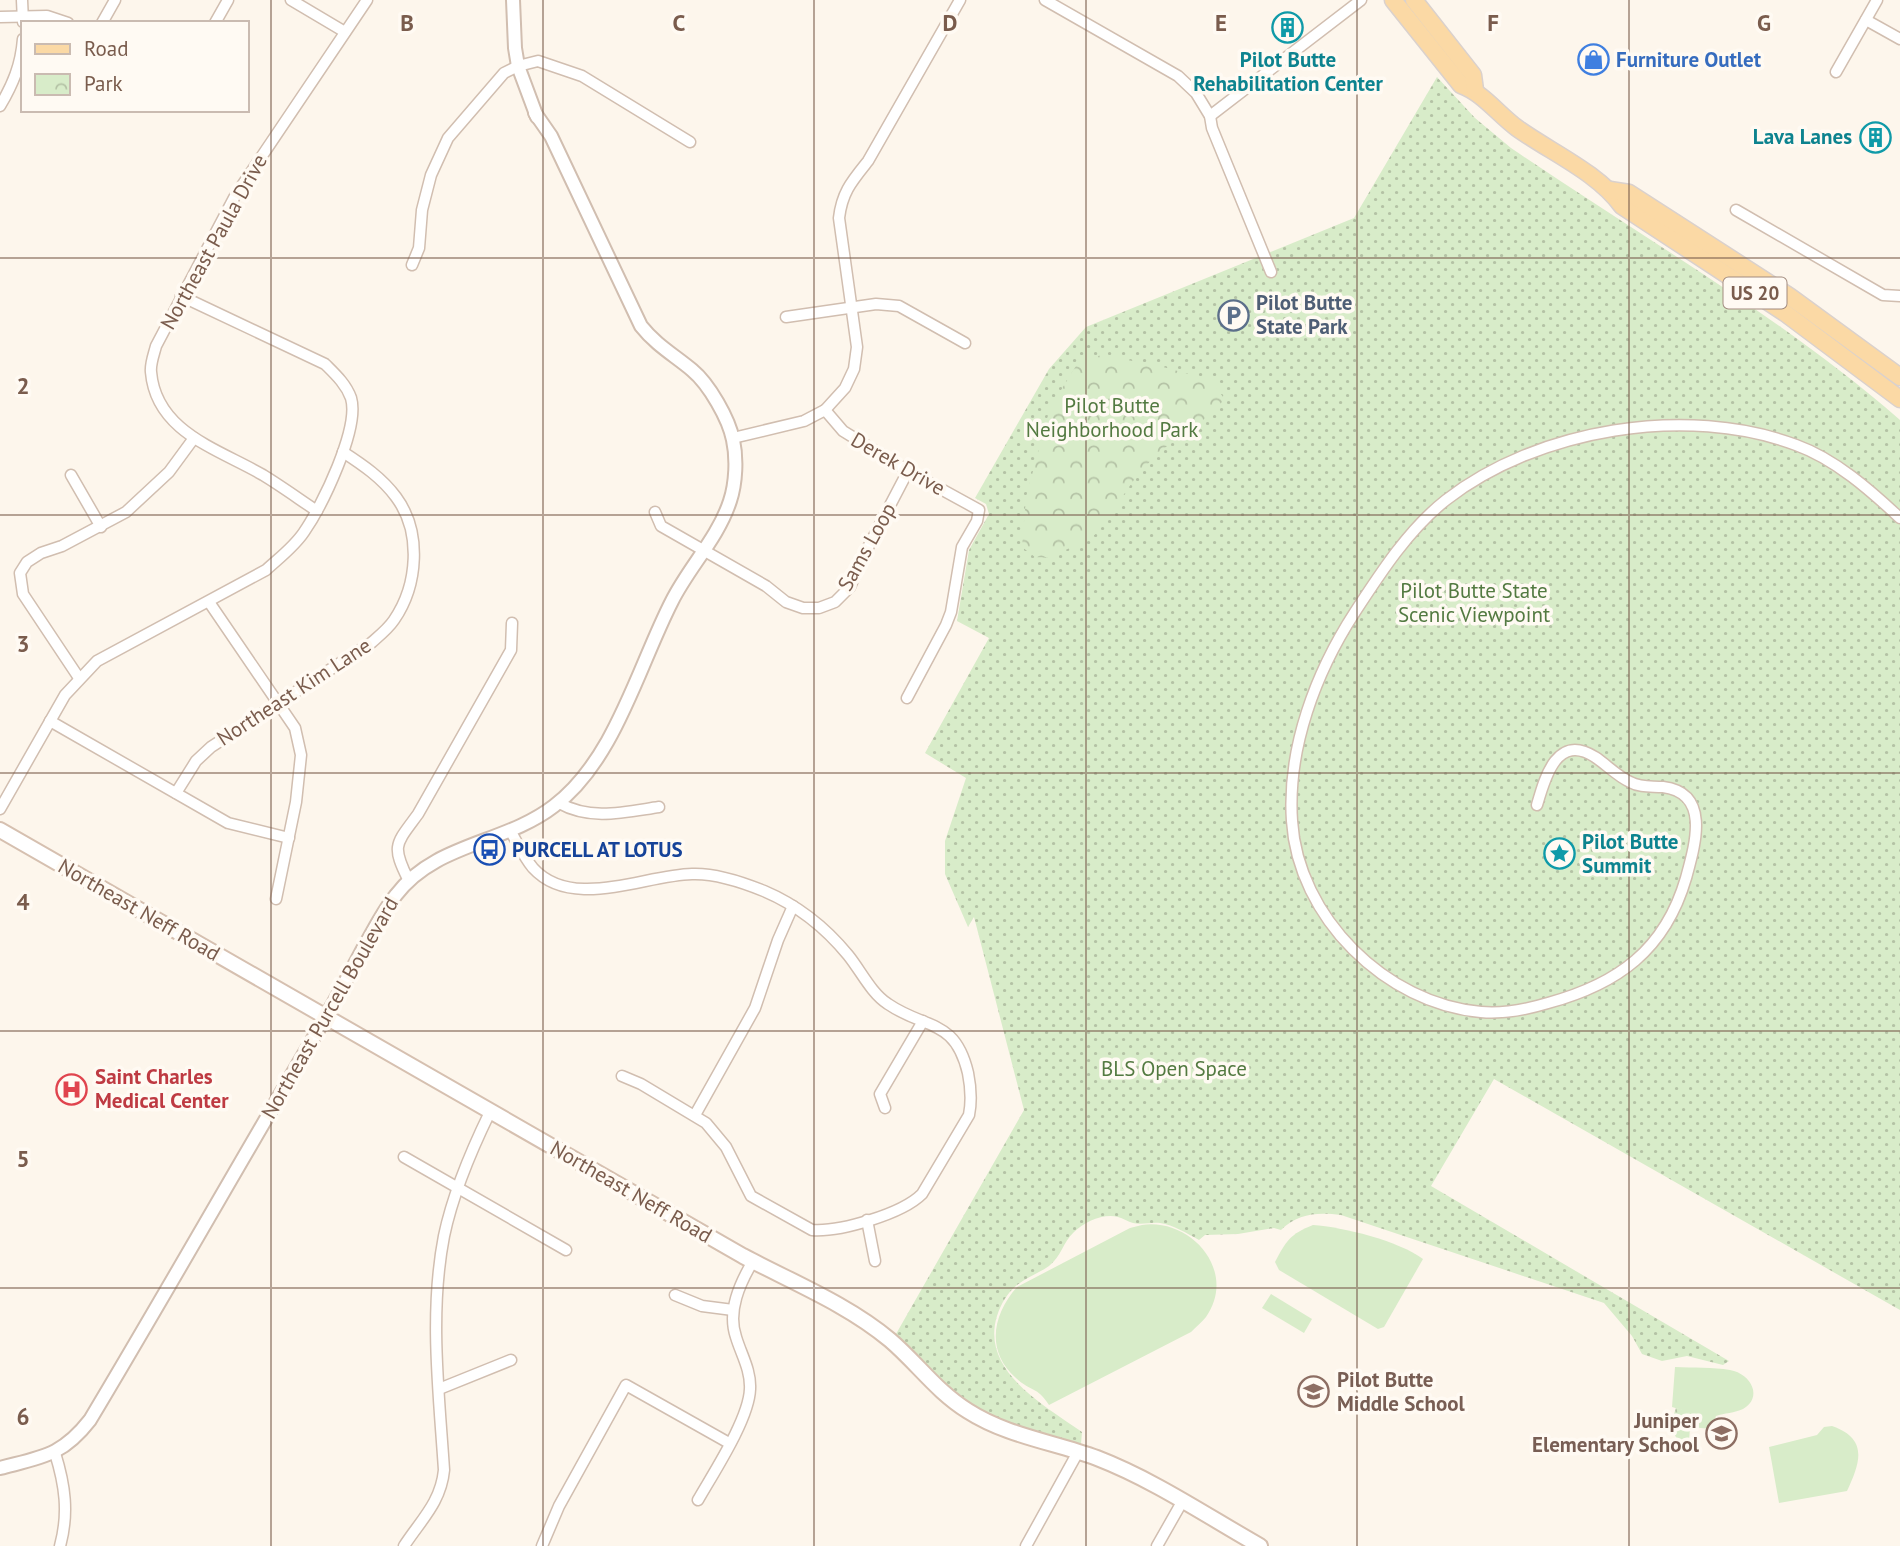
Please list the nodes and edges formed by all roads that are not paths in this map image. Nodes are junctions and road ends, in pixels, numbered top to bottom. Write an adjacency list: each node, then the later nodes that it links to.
1 (22, 0): 14 (street)
2 (116, 0): 17 (street)
3 (228, 0): 18 (street)
4 (290, 0): 19 (street)
5 (367, 0): 19 (street, Northeast Paula Drive)
6 (513, 0): 22 (street, Northeast Purcell Boulevard)
7 (960, 0): 34 (street)
8 (1045, 0): 26 (street)
9 (1361, 0): 26 (street)
10 (1393, 0): 24 (main road, US 20)
11 (1413, 0): 24 (main road, US 20)
12 (1877, 0): 15 (street)
13 (0, 18): 14 (street)
14 (24, 20): 16 (street)
15 (1866, 20): 20 (street); 23 (street)
16 (62, 21)
17 (103, 21)
18 (216, 21)
19 (345, 32): 32 (street, Northeast Paula Drive)
20 (1900, 39)
21 (21, 61): 25 (street)
22 (518, 66): 27 (street); 30 (street); 41 (street, Northeast Purcell Boulevard)
23 (1836, 72)
24 (1475, 90): 28 (main road, US 20)
25 (0, 106)
26 (1210, 116): 31 (street)
27 (690, 142)
28 (1610, 190): 37 (main road, US 20); 38 (main road, US 20)
29 (1736, 210): 33 (street)
30 (412, 265)
31 (1271, 272)
32 (181, 296): 40 (street, Northeast Paula Drive); 42 (street)
33 (1900, 296)
34 (851, 308): 35 (street); 36 (street); 39 (street)
35 (786, 317)
36 (965, 343)
37 (1900, 377)
38 (1898, 394)
39 (825, 410): 41 (street); 43 (street, Derek Drive)
40 (194, 438): 45 (street, Northeast Paula Drive); 48 (street)
41 (733, 438): 49 (street, Northeast Purcell Boulevard)
42 (343, 452): 45 (street); 54 (street, Northeast Kim Lane)
43 (908, 471): 49 (street, Sams Loop); 53 (street, Derek Drive)
44 (71, 475): 48 (street)
45 (317, 511): 50 (street)
46 (655, 512): 49 (street, Sams Loop)
47 (1900, 518): 58 (street)
48 (101, 527): 52 (street)
49 (703, 550): 57 (street, Northeast Purcell Boulevard)
50 (209, 602): 52 (street); 54 (street)
51 (512, 623): 64 (street)
52 (79, 678): 55 (street)
53 (907, 698)
54 (278, 704): 56 (street, Northeast Kim Lane); 63 (street)
55 (50, 721): 56 (street); 60 (street)
56 (176, 793): 63 (street)
57 (559, 803): 59 (street); 62 (street, Northeast Purcell Boulevard)
58 (1537, 805)
59 (659, 807)
60 (0, 809)
61 (0, 830): 67 (main road, Northeast Neff Road)
62 (511, 832): 64 (street, Northeast Purcell Boulevard); 66 (street)
63 (289, 838): 65 (street)
64 (408, 879): 67 (street, Northeast Purcell Boulevard)
65 (276, 899)
66 (793, 906): 68 (street); 72 (street)
67 (326, 1017): 71 (main road, Northeast Neff Road); 85 (street, Northeast Purcell Boulevard)
68 (923, 1021): 70 (street); 75 (street)
69 (622, 1076): 72 (street)
70 (885, 1108)
71 (490, 1112): 74 (street); 77 (main road, Northeast Neff Road)
72 (695, 1115): 75 (street)
73 (404, 1157): 74 (street)
74 (458, 1187): 76 (street); 82 (street)
75 (867, 1220): 78 (street)
76 (566, 1250)
77 (753, 1261): 80 (street); 84 (main road, Northeast Neff Road)
78 (875, 1262)
79 (675, 1295): 80 (street)
80 (733, 1310): 83 (street)
81 (512, 1360): 82 (street)
82 (439, 1389): 90 (street)
83 (729, 1443): 87 (street); 91 (street)
84 (1078, 1452): 88 (main road, Northeast Neff Road); 92 (street)
85 (55, 1453): 86 (street, Northeast Purcell Boulevard); 89 (street)
86 (0, 1468)
87 (698, 1500)
88 (1182, 1502): 93 (street); 94 (main road, Northeast Neff Road)
89 (60, 1546)
90 (404, 1546)
91 (542, 1546)
92 (1026, 1546)
93 (1157, 1546)
94 (1260, 1546)

